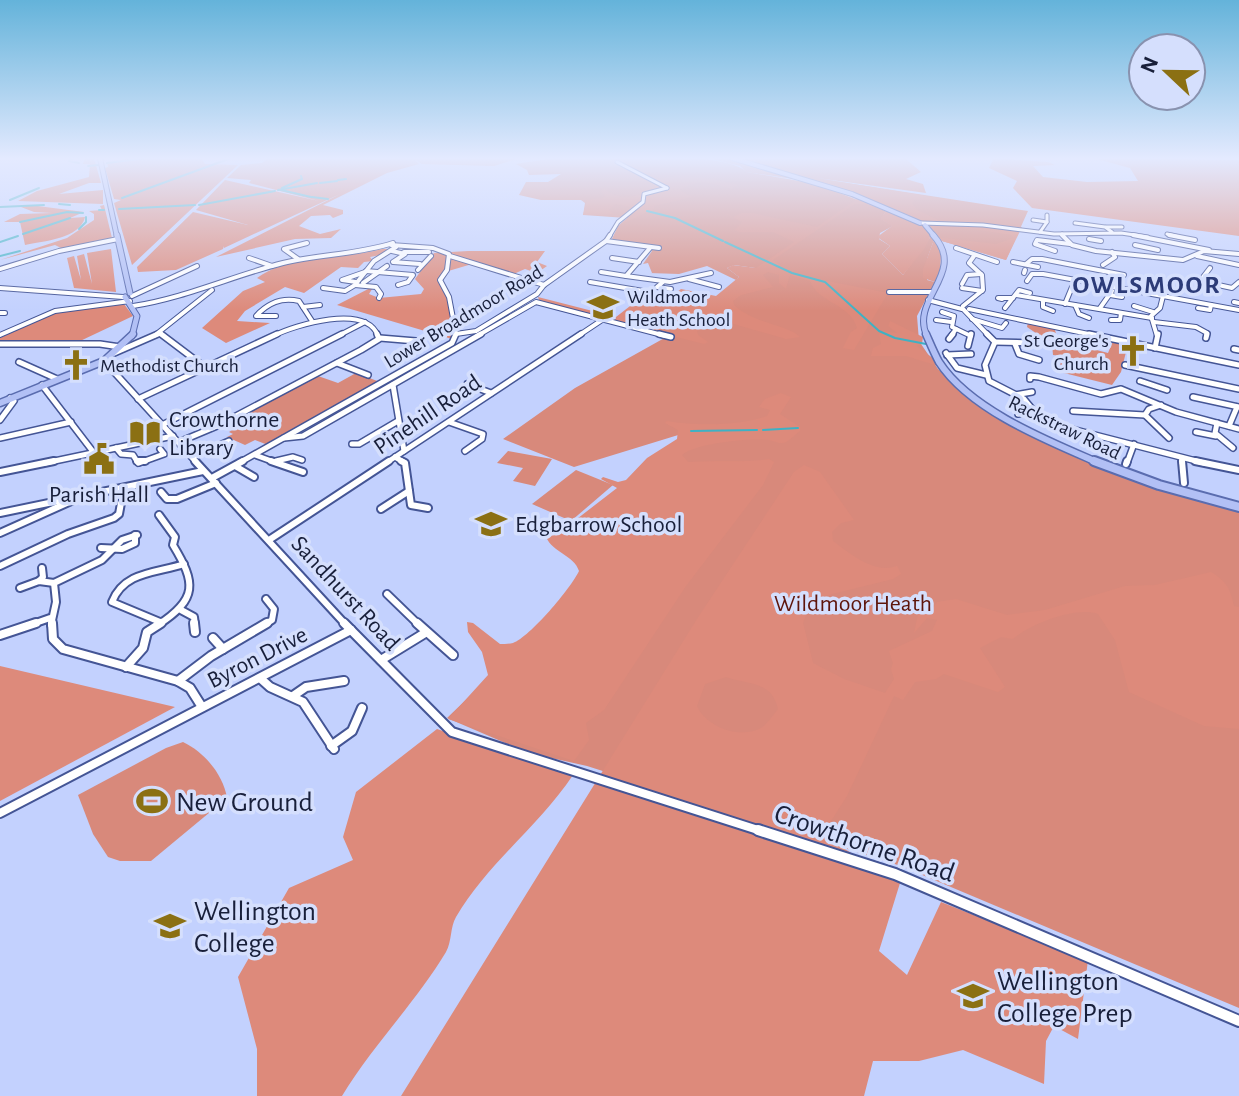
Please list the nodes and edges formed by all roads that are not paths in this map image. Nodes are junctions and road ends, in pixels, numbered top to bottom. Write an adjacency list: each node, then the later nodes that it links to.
1 (111, 209): 16 (main road)
2 (634, 209): 19 (street, Lower Broadmoor Road)
3 (887, 209): 8 (main road)
4 (1047, 215): 6 (street)
5 (1033, 220): 6 (street)
6 (1047, 222): 11 (street)
7 (1075, 223): 9 (street)
8 (922, 225): 11 (street); 89 (main road, Rackstraw Road)
9 (1106, 227): 10 (street); 13 (street)
10 (1122, 227)
11 (1040, 232): 14 (street)
12 (1091, 232): 13 (street); 14 (street); 20 (street)
13 (1112, 232): 23 (street)
14 (1062, 234): 22 (street)
15 (1167, 234): 17 (street)
16 (118, 239): 53 (street); 92 (main road)
17 (1195, 240): 18 (street); 23 (street)
18 (1205, 240)
19 (606, 241): 26 (street); 73 (street, Lower Broadmoor Road)
20 (1101, 241)
21 (307, 243): 42 (street)
22 (1070, 244): 32 (street); 35 (street)
23 (1187, 244): 29 (street)
24 (393, 245): 30 (street); 36 (street); 42 (street)
25 (1135, 245): 38 (street)
26 (650, 248): 27 (street); 43 (street)
27 (659, 248)
28 (956, 248): 37 (street)
29 (1209, 250): 33 (street); 39 (street)
30 (391, 251): 31 (street); 54 (street)
31 (404, 252): 46 (street); 46 (street)
32 (1112, 252): 38 (street); 47 (street)
33 (1239, 254)
34 (1034, 255): 35 (street)
35 (1051, 255): 51 (street); 59 (street); 59 (street)
36 (450, 256): 73 (street); 130 (street)
37 (974, 256): 44 (street); 60 (street)
38 (1152, 256): 39 (street)
39 (1197, 256): 48 (street)
40 (249, 258): 50 (street)
41 (615, 259): 43 (street)
42 (298, 260): 50 (street)
43 (639, 262): 63 (street)
44 (997, 262)
45 (1013, 262): 59 (street)
46 (389, 264): 57 (street)
47 (1108, 264)
48 (1239, 265)
49 (197, 266): 92 (street)
50 (272, 266): 79 (street)
51 (1086, 268): 56 (street); 61 (street)
52 (1210, 268): 68 (street)
53 (0, 269)
54 (366, 271): 57 (street); 69 (street); 69 (street)
55 (604, 271): 63 (street)
56 (1104, 271): 62 (street); 71 (street)
57 (378, 272): 70 (street); 72 (street)
58 (708, 272): 65 (street)
59 (1023, 272): 71 (street)
60 (981, 274): 74 (street); 85 (street)
61 (1083, 274)
62 (1124, 275)
63 (626, 276): 64 (street)
64 (635, 278): 67 (street); 81 (street)
65 (689, 279): 67 (street); 76 (street)
66 (590, 282): 81 (street)
67 (663, 282): 75 (street)
68 (1239, 282)
69 (356, 283): 80 (street); 94 (street)
70 (363, 283)
71 (1097, 283): 91 (street)
72 (398, 285)
73 (544, 285): 130 (street, Lower Broadmoor Road)
74 (962, 286): 85 (street); 87 (street)
75 (657, 287): 82 (street); 84 (street)
76 (719, 287)
77 (1072, 287): 98 (street)
78 (0, 288): 92 (street)
79 (212, 288): 92 (street); 129 (street)
80 (323, 288)
81 (623, 288): 83 (street)
82 (671, 289)
83 (643, 291)
84 (652, 291)
85 (983, 291): 105 (street)
86 (889, 292): 89 (street)
87 (957, 292)
88 (1030, 293): 90 (street)
89 (930, 296): 105 (street); 223 (main road, Rackstraw Road)
90 (1014, 296): 95 (street); 96 (street); 106 (street)
91 (1163, 296): 97 (street); 102 (street)
92 (129, 297): 131 (street); 141 (main road)
93 (1122, 297): 107 (street)
94 (379, 298)
95 (1002, 299)
96 (1043, 301): 98 (street); 110 (street)
97 (1161, 303): 101 (street); 114 (street)
98 (1065, 304): 100 (street)
99 (320, 305): 104 (street)
100 (1075, 305): 107 (street); 116 (street)
101 (1169, 305)
102 (1211, 305): 108 (street); 109 (street)
103 (1134, 306): 114 (street)
104 (303, 307): 113 (street); 121 (street)
105 (966, 308): 117 (street); 143 (street)
106 (1005, 308)
107 (1100, 308): 112 (street)
108 (1198, 308)
109 (1239, 310)
110 (1053, 311)
111 (942, 312): 123 (street)
112 (1121, 313): 114 (street); 120 (street)
113 (276, 316)
114 (1153, 317): 125 (street); 143 (street)
115 (605, 318): 132 (street); 163 (street); 167 (street, Pinehill Road)
116 (1089, 318)
117 (972, 319): 124 (street); 127 (street)
118 (1196, 319): 125 (street)
119 (936, 320): 123 (street)
120 (1111, 320)
121 (312, 321): 122 (street); 154 (street)
122 (365, 322): 133 (street); 185 (street)
123 (951, 322): 126 (street)
124 (1006, 323)
125 (1196, 327): 134 (street)
126 (956, 329): 128 (street); 135 (street)
127 (982, 329): 128 (street); 136 (street)
128 (968, 331): 140 (street)
129 (160, 333): 144 (street); 154 (street)
130 (456, 334): 192 (street, Lower Broadmoor Road)
131 (0, 335)
132 (671, 337)
133 (379, 338): 142 (street); 151 (street)
134 (1206, 338)
135 (949, 339)
136 (995, 342): 138 (street); 156 (street)
137 (1038, 343): 138 (street)
138 (1015, 344): 146 (street)
139 (1, 345): 141 (street)
140 (968, 346)
141 (120, 347): 144 (main road)
142 (415, 348)
143 (1155, 348): 153 (street)
144 (112, 354): 149 (main road)
145 (971, 354): 156 (street)
146 (1019, 354): 147 (street); 148 (street)
147 (1012, 355)
148 (1039, 360)
149 (104, 361): 159 (main road); 172 (street, Sandhurst Road)
150 (19, 362): 159 (street)
151 (336, 363): 155 (street); 195 (street)
152 (1125, 365): 165 (street)
153 (1239, 365)
154 (206, 368): 172 (street)
155 (368, 375)
156 (986, 375): 168 (street)
157 (1029, 375): 164 (street)
158 (1071, 378): 164 (street)
159 (57, 379): 162 (main road)
160 (1140, 381): 171 (street)
161 (467, 384): 167 (street)
162 (42, 385): 170 (main road); 182 (street)
163 (393, 385): 181 (street); 192 (street)
164 (1064, 385): 171 (street)
165 (1239, 389)
166 (1032, 392): 168 (street)
167 (491, 393): 183 (street, Pinehill Road)
168 (1015, 395): 176 (street)
169 (1193, 397): 175 (street)
170 (10, 398): 173 (main road); 180 (street)
171 (1148, 398): 174 (street)
172 (138, 399): 185 (street, Sandhurst Road)
173 (0, 403)
174 (1162, 404): 179 (street); 184 (street)
175 (1238, 407): 186 (street)
176 (1033, 411): 178 (street); 197 (street)
177 (1073, 411): 179 (street)
178 (1018, 414)
179 (1145, 415): 193 (street)
180 (0, 420)
181 (398, 421): 196 (street); 201 (street)
182 (71, 422): 191 (street); 203 (street)
183 (449, 422): 201 (street, Pinehill Road); 202 (street)
184 (1217, 423): 186 (street); 190 (street)
185 (162, 425): 189 (street, Sandhurst Road)
186 (1229, 426): 187 (street)
187 (1239, 429)
188 (1196, 432): 190 (street)
189 (173, 436): 195 (street, Sandhurst Road); 198 (street)
190 (1216, 436): 199 (street)
191 (0, 438)
192 (284, 438): 204 (street, Lower Broadmoor Road)
193 (1169, 438)
194 (229, 441): 205 (street)
195 (179, 442): 205 (street, Sandhurst Road)
196 (352, 444)
197 (1134, 444): 207 (street); 210 (street)
198 (116, 448): 200 (street); 203 (street)
199 (1233, 448)
200 (160, 449)
201 (404, 451): 206 (street, Pinehill Road)
202 (465, 451)
203 (94, 453): 215 (street)
204 (255, 455): 209 (street); 211 (street, Lower Broadmoor Road)
205 (193, 457): 214 (street, Sandhurst Road)
206 (395, 457): 219 (street); 230 (street, Pinehill Road)
207 (1182, 458): 213 (street); 218 (street)
208 (302, 460): 209 (street)
209 (276, 461): 212 (street)
210 (1126, 464)
211 (235, 466): 216 (street); 217 (street, Lower Broadmoor Road)
212 (311, 466)
213 (1239, 470)
214 (203, 471): 217 (street, Sandhurst Road); 221 (street)
215 (0, 472)
216 (254, 477)
217 (214, 481): 220 (street, Lower Broadmoor Road); 230 (street, Sandhurst Road)
218 (1184, 483)
219 (409, 491): 224 (street); 225 (street)
220 (161, 492)
221 (85, 495): 226 (street); 228 (street)
222 (121, 503): 234 (street)
223 (1239, 507)
224 (428, 508)
225 (381, 509)
226 (0, 513)
227 (159, 515): 233 (street)
228 (0, 533)
229 (132, 535): 232 (street)
230 (269, 540): 244 (street, Sandhurst Road)
231 (101, 548): 232 (street)
232 (112, 549): 237 (street)
233 (184, 564): 241 (street); 243 (street)
234 (0, 566)
235 (42, 568): 236 (street)
236 (39, 581): 237 (street); 238 (street)
237 (54, 583): 242 (street)
238 (20, 588)
239 (387, 594): 246 (street)
240 (266, 599): 249 (street)
241 (181, 610): 243 (street); 245 (street)
242 (50, 618): 247 (street); 252 (street)
243 (160, 622): 252 (street)
244 (351, 630): 251 (street, Sandhurst Road); 253 (street, Byron Drive)
245 (195, 632)
246 (425, 633): 250 (street); 251 (street)
247 (0, 635)
248 (213, 638): 249 (street)
249 (223, 649): 254 (street)
250 (453, 655)
251 (381, 660): 259 (street, Sandhurst Road)
252 (126, 667): 254 (street)
253 (260, 678): 256 (street); 257 (street, Byron Drive)
254 (178, 681): 257 (street)
255 (344, 681): 256 (street)
256 (293, 696): 258 (street)
257 (202, 707): 260 (street, Byron Drive)
258 (362, 708)
259 (464, 736): 261 (street, Crowthorne Road)
260 (0, 813)
261 (1239, 1021)

